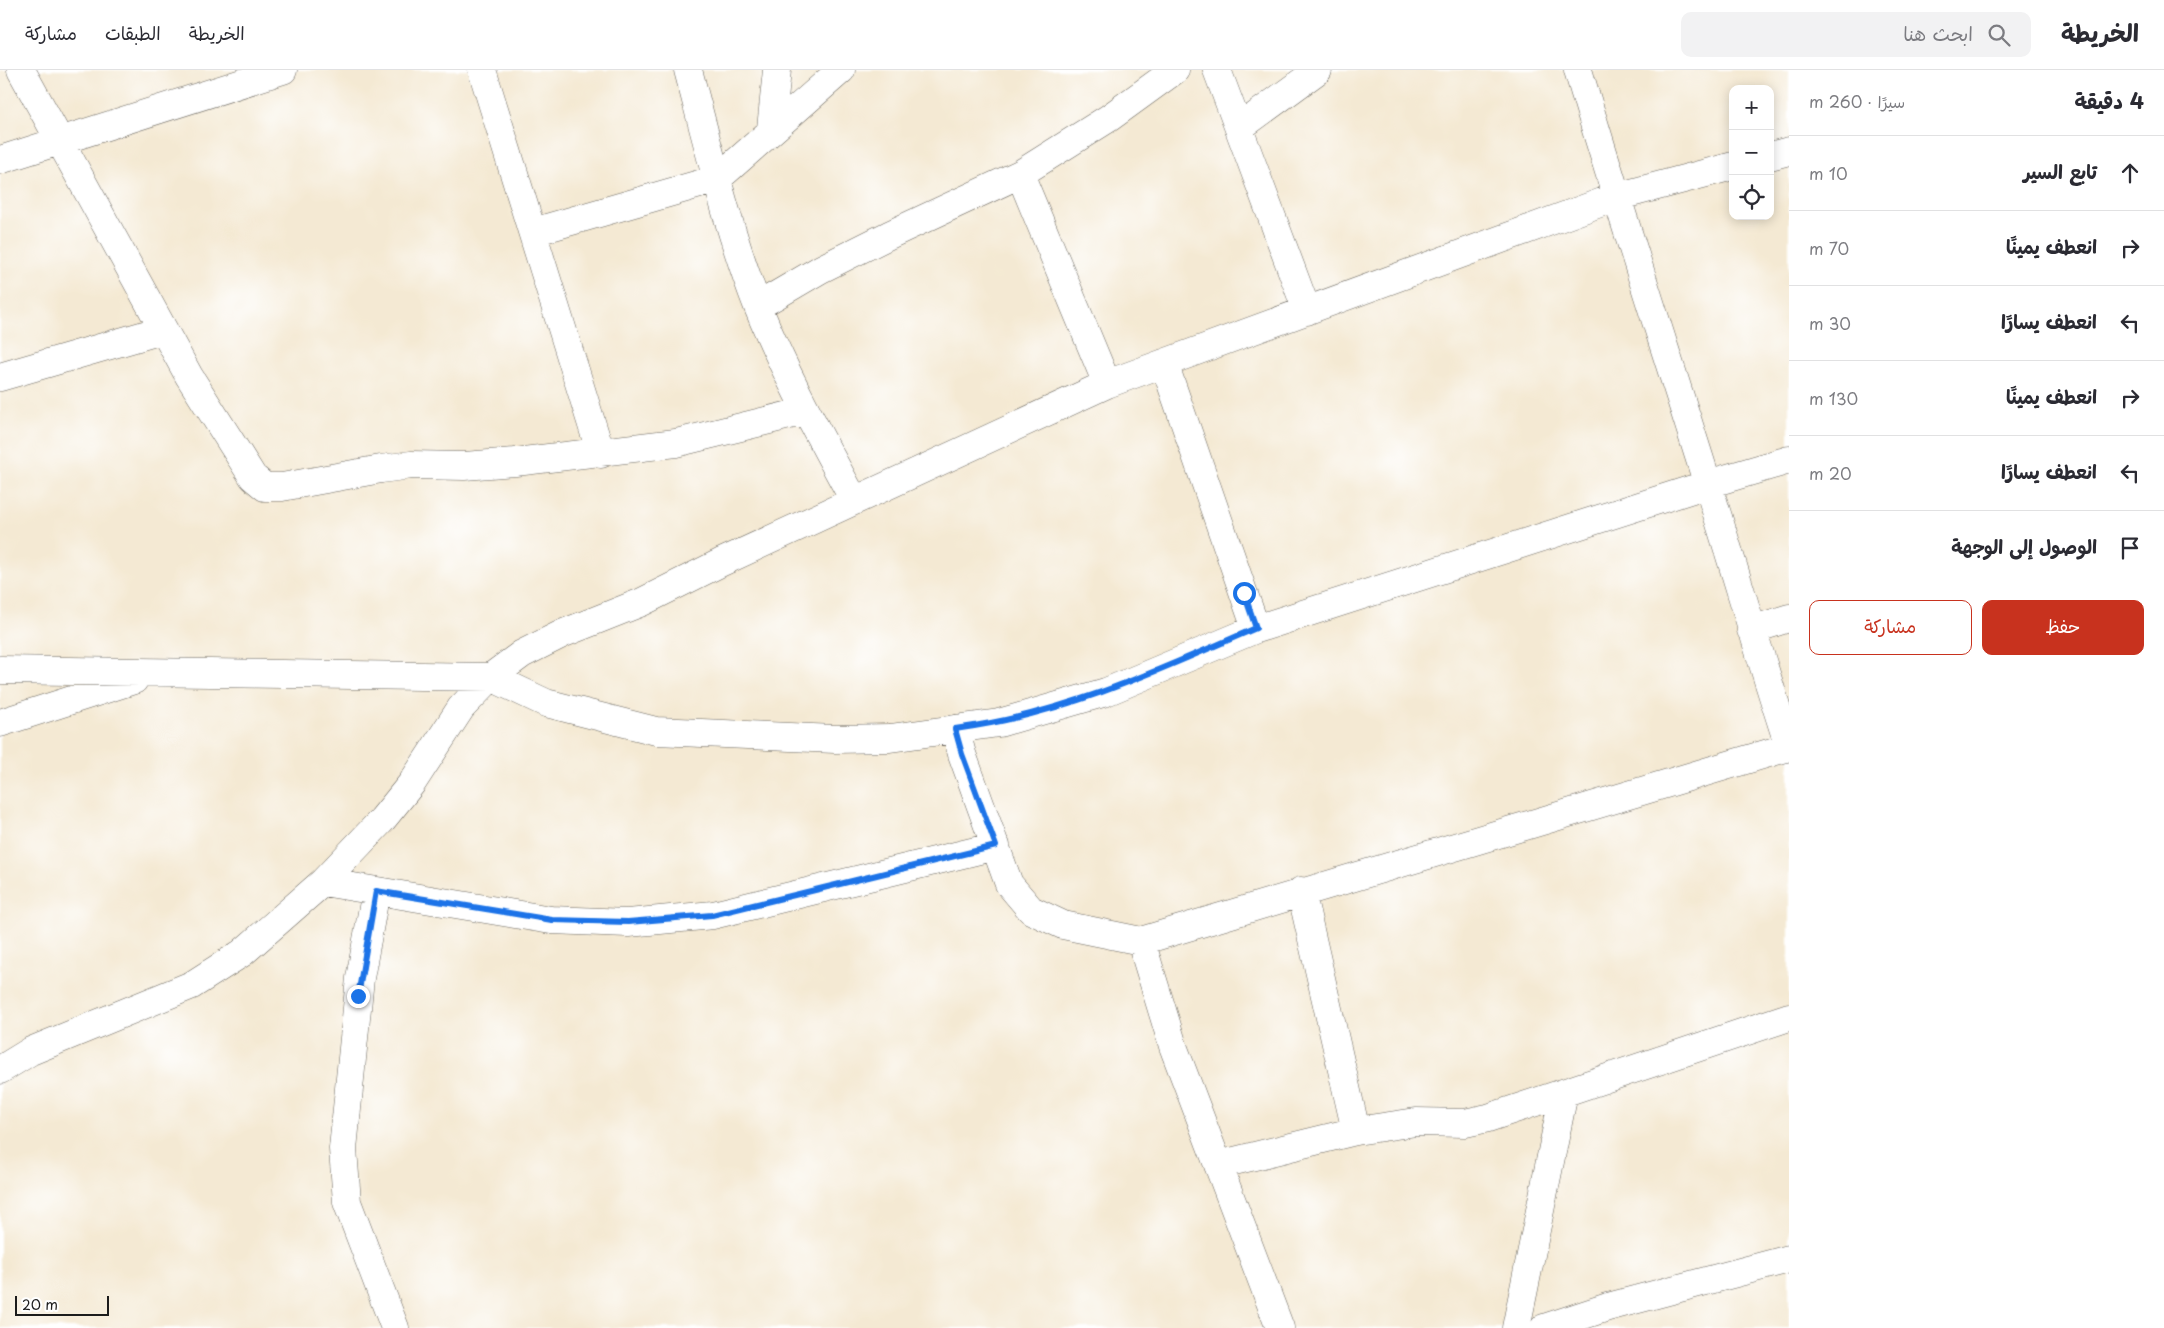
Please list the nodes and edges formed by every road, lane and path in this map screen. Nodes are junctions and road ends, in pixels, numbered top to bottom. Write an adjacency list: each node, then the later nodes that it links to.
1 (21, 70): 13 (street)
2 (283, 70): 13 (street)
3 (482, 70): 21 (street)
4 (688, 70): 19 (street)
5 (777, 70): 12 (street)
6 (841, 70): 12 (street)
7 (1175, 70): 18 (street)
8 (1217, 70): 11 (street)
9 (1318, 70): 11 (street)
10 (1578, 70): 20 (street)
11 (1239, 128): 23 (street)
12 (771, 129): 19 (street)
13 (61, 140): 16 (street); 24 (street)
14 (1789, 151): 15 (street)
15 (1774, 155)
16 (0, 160)
17 (1729, 167): 20 (street)
18 (1020, 174): 22 (street); 27 (street)
19 (717, 179): 21 (street); 22 (street)
20 (1616, 197): 23 (street); 31 (street)
21 (533, 232): 29 (street)
22 (758, 306): 28 (street)
23 (1307, 311): 25 (street)
24 (162, 330): 26 (street); 29 (street)
25 (1164, 363): 27 (street); 34 (street)
26 (0, 377)
27 (1107, 384): 32 (street)
28 (806, 411): 29 (street); 32 (street)
29 (601, 454)
30 (1789, 460): 31 (street)
31 (1708, 484): 34 (street); 35 (street)
32 (854, 500): 38 (street)
33 (1789, 618): 35 (street)
34 (1256, 628): 40 (street)
35 (1751, 630): 41 (street)
36 (0, 670): 37 (street)
37 (157, 672): 38 (street); 39 (street)
38 (491, 677): 40 (street); 43 (street)
39 (0, 723)
40 (955, 729): 42 (street)
41 (1789, 746): 45 (street)
42 (996, 846): 44 (street); 46 (street)
43 (323, 882): 44 (street); 48 (street)
44 (376, 891): 53 (street)
45 (1301, 892): 46 (street); 50 (street)
46 (1140, 941): 51 (street)
47 (1789, 1017): 49 (street)
48 (0, 1070)
49 (1564, 1093): 50 (street); 55 (street)
50 (1356, 1131): 51 (street)
51 (1218, 1165): 54 (street)
52 (1789, 1259): 56 (street)
53 (395, 1328)
54 (1280, 1328)
55 (1516, 1328)
56 (1544, 1328)

